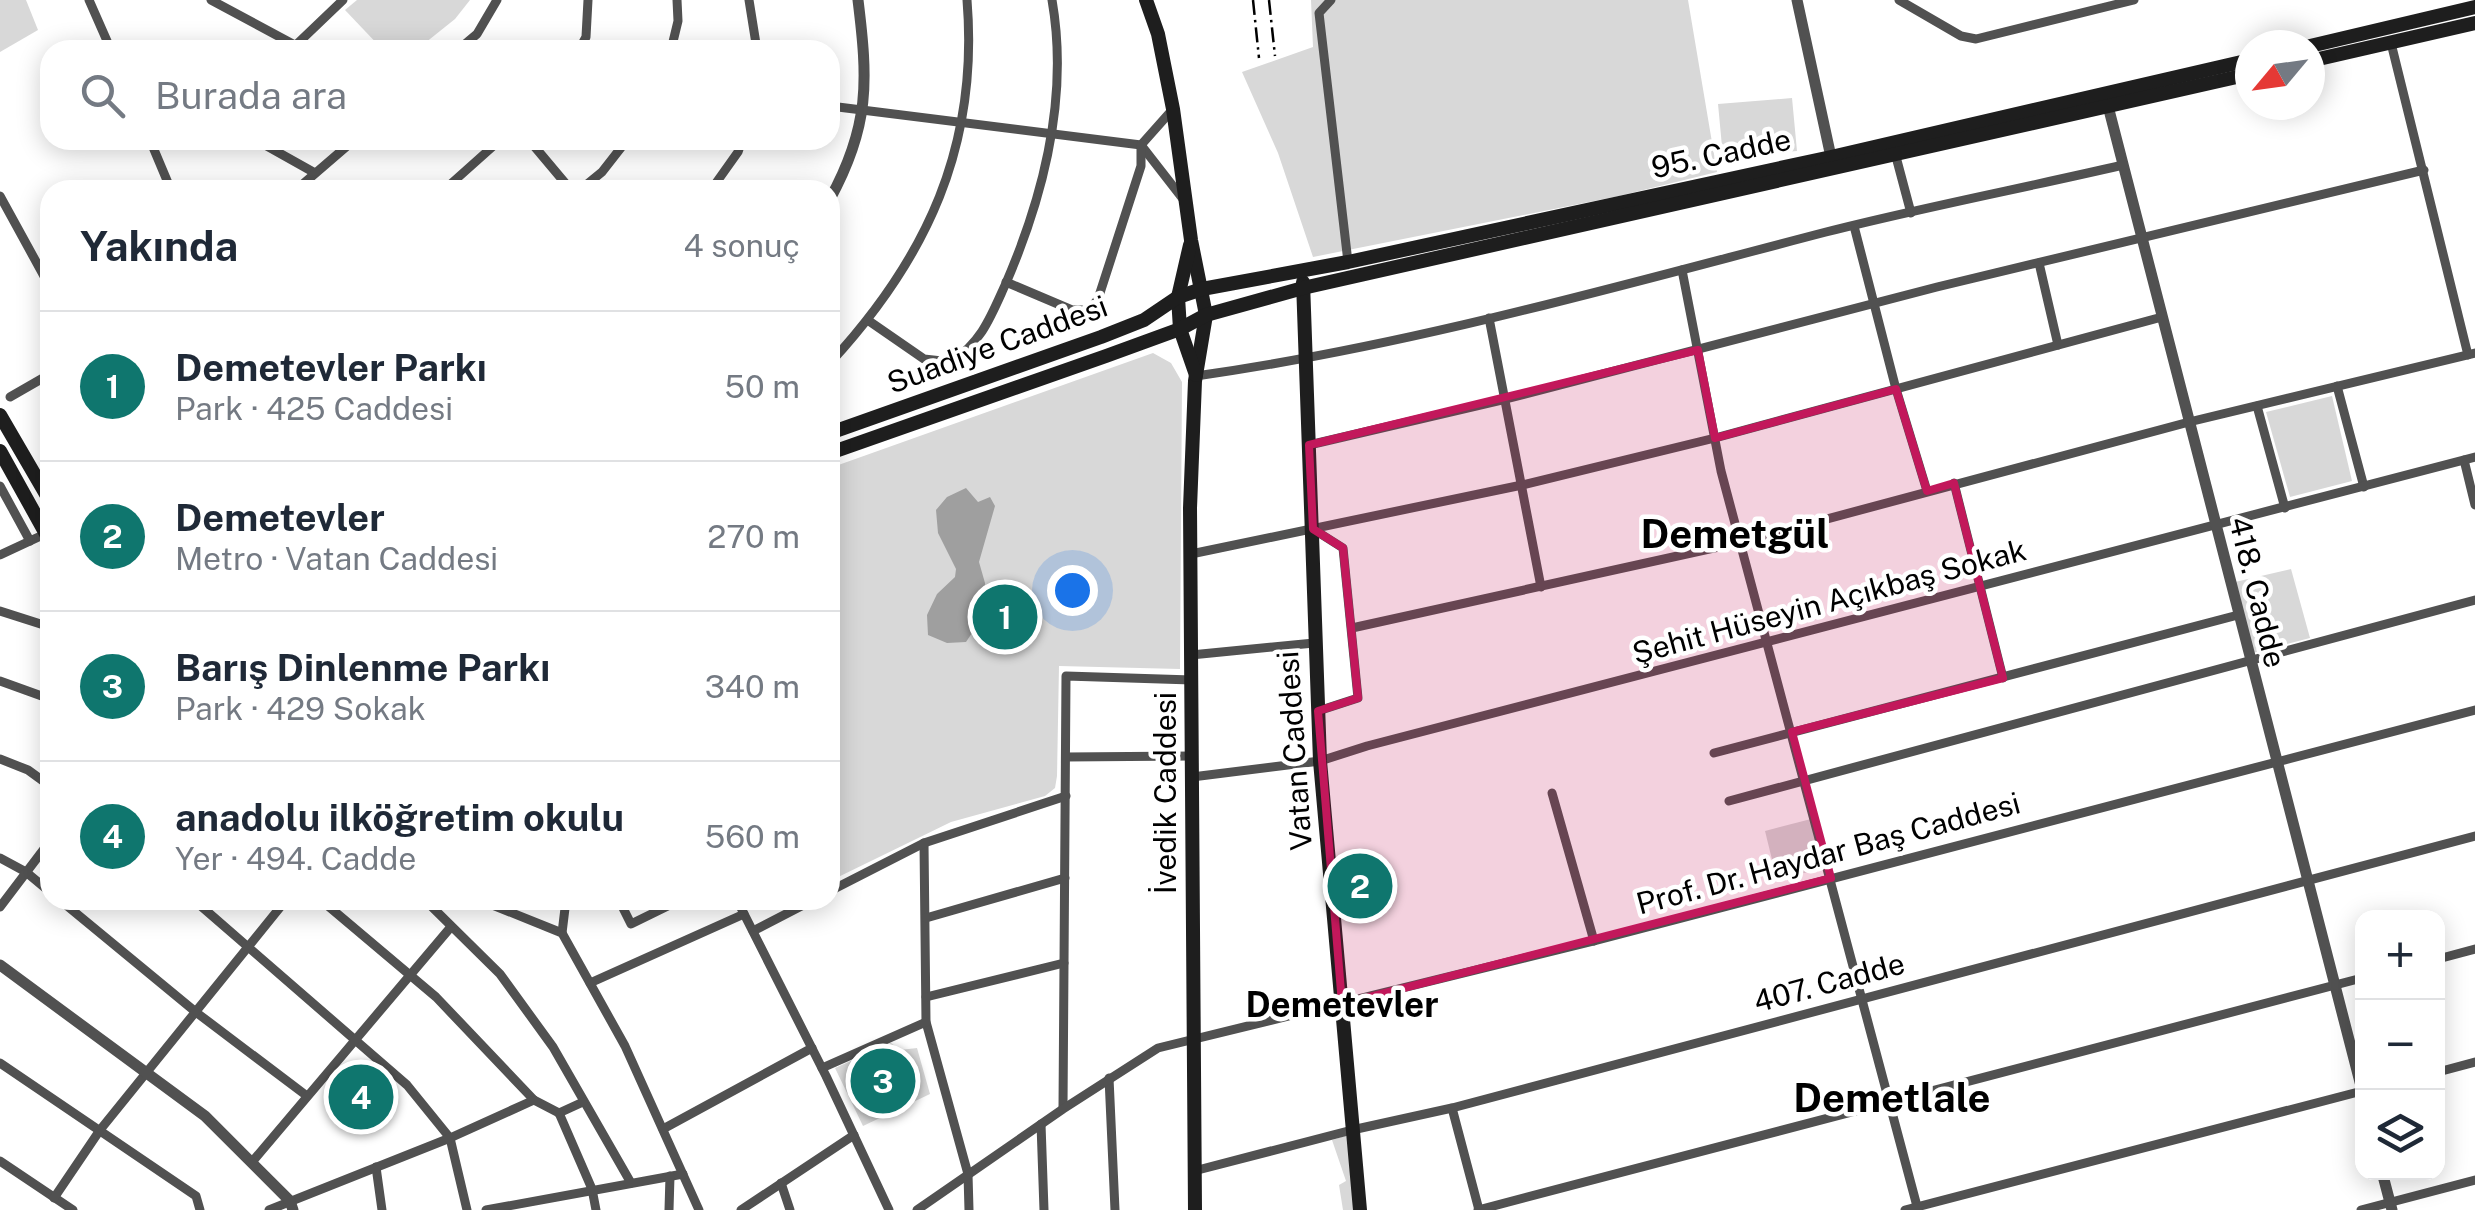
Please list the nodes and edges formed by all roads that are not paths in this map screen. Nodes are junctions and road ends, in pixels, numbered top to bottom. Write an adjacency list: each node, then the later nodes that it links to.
1 (89, 0): 18 (street)
2 (211, 0): 19 (street)
3 (343, 0): 20 (street)
4 (498, 0): 21 (street)
5 (588, 0): 22 (street)
6 (678, 0): 23 (street)
7 (749, 0): 24 (street)
8 (858, 0): 33 (street)
9 (967, 0): 34 (street)
10 (1052, 0): 35 (street)
11 (1146, 0): 32 (main road, İvedik Caddesi)
12 (1331, 0): 62 (street)
13 (1796, 0): 45 (street)
14 (1899, 0): 15 (street)
15 (2134, 0)
16 (2475, 7): 25 (main road)
17 (2475, 24): 26 (main road)
18 (107, 40)
19 (288, 40)
20 (307, 40)
21 (470, 40)
22 (584, 40)
23 (673, 40)
24 (755, 40)
25 (2325, 42)
26 (2392, 43): 27 (main road); 47 (street)
27 (2325, 58)
28 (2235, 64): 30 (main road, 95. Cadde)
29 (2235, 77): 30 (main road, 95. Cadde)
30 (2107, 100): 37 (main road, 95. Cadde); 46 (street, 418. Cadde)
31 (840, 107): 33 (street)
32 (1173, 108): 36 (street); 57 (main road, İvedik Caddesi)
33 (864, 111): 34 (street); 55 (street)
34 (964, 121): 35 (street); 75 (street)
35 (1051, 132): 36 (street); 67 (street)
36 (1140, 145): 57 (street); 67 (street)
37 (1894, 148): 45 (main road, 95. Cadde); 58 (street)
38 (154, 150): 49 (street)
39 (274, 150): 48 (street)
40 (342, 150): 48 (street)
41 (489, 150): 51 (street)
42 (537, 150): 52 (street)
43 (619, 150): 53 (street)
44 (739, 150): 54 (street)
45 (1832, 162): 62 (main road, 95. Cadde); 68 (main road, 95. Cadde)
46 (2123, 165): 58 (street); 60 (street, 418. Cadde)
47 (2424, 170): 60 (street); 80 (street)
48 (316, 173): 50 (street)
49 (167, 180)
50 (308, 180)
51 (455, 180)
52 (562, 180)
53 (592, 180)
54 (718, 180)
55 (840, 182)
56 (0, 196): 64 (street)
57 (1186, 204): 61 (main road, İvedik Caddesi)
58 (1911, 213): 59 (street)
59 (1854, 226): 65 (street); 71 (street)
60 (2142, 239): 63 (street); 74 (street, 418. Cadde)
61 (1191, 240): 69 (main road, İvedik Caddesi); 70 (main road, İvedik Caddesi)
62 (1348, 262): 66 (main road, 95. Cadde)
63 (2039, 263): 71 (street); 77 (street)
64 (40, 269)
65 (1682, 270): 73 (street); 78 (street)
66 (1301, 271): 68 (main road, Vatan Caddesi); 69 (main road, 95. Cadde)
67 (1006, 282): 82 (street)
68 (1304, 288): 72 (main road, 95. Cadde); 81 (main road, Vatan Caddesi)
69 (1202, 289): 70 (main road); 72 (main road, İvedik Caddesi)
70 (1178, 297): 76 (main road, İvedik Caddesi); 85 (main road, Suadiye Caddesi)
71 (1873, 304): 78 (street); 87 (street)
72 (1206, 316): 76 (main road); 83 (main road, İvedik Caddesi)
73 (1488, 318): 81 (street); 89 (street)
74 (2162, 318): 77 (street); 92 (street, 418. Cadde)
75 (869, 321): 79 (street); 82 (street)
76 (1180, 329): 83 (main road, İvedik Caddesi); 96 (main road, Suadiye Caddesi)
77 (2058, 345): 87 (street)
78 (1698, 350): 89 (street); 94 (street)
79 (840, 352)
80 (2471, 354): 86 (street)
81 (1306, 360): 83 (street); 95 (main road, Vatan Caddesi)
82 (951, 362): 85 (street)
83 (1196, 376): 113 (main road, İvedik Caddesi)
84 (40, 380): 88 (street)
85 (964, 386): 93 (main road, Suadiye Caddesi)
86 (2337, 386): 90 (street); 103 (street)
87 (1896, 389): 94 (street); 104 (street)
88 (10, 397)
89 (1506, 400): 95 (street); 101 (street)
90 (2257, 406): 92 (street); 106 (street)
91 (0, 415): 100 (main road)
92 (2188, 422): 99 (street); 108 (street, 418. Cadde)
93 (840, 429)
94 (1715, 438): 101 (street); 112 (street)
95 (1309, 445): 109 (main road, Vatan Caddesi)
96 (840, 449)
97 (0, 451): 107 (main road)
98 (2470, 459): 103 (street, Şehit Hüseyin Açıkbaş Sokak); 105 (street)
99 (1954, 483): 104 (street); 116 (street)
100 (40, 484)
101 (1522, 485): 109 (street); 115 (street)
102 (0, 486): 111 (street)
103 (2364, 487): 106 (street, Şehit Hüseyin Açıkbaş Sokak)
104 (1927, 491): 112 (street)
105 (2475, 505)
106 (2285, 508): 108 (street, Şehit Hüseyin Açıkbaş Sokak)
107 (40, 524)
108 (2216, 527): 116 (street, Şehit Hüseyin Açıkbaş Sokak); 119 (street, 418. Cadde)
109 (1313, 529): 113 (street); 121 (street); 123 (main road, Vatan Caddesi)
110 (40, 539): 111 (street)
111 (30, 541): 114 (street)
112 (1740, 542): 115 (street); 122 (street)
113 (1191, 554): 124 (main road, İvedik Caddesi)
114 (0, 555)
115 (1541, 587): 121 (street)
116 (1981, 587): 122 (street, Şehit Hüseyin Açıkbaş Sokak); 126 (street)
117 (2475, 600): 125 (street)
118 (0, 611): 120 (street)
119 (2238, 615): 125 (street, 418. Cadde); 126 (street)
120 (40, 624)
121 (1352, 628): 131 (street)
122 (1768, 642): 132 (street); 138 (street, Şehit Hüseyin Açıkbaş Sokak)
123 (1314, 644): 124 (street); 131 (main road, Vatan Caddesi)
124 (1192, 655): 127 (main road, İvedik Caddesi)
125 (2250, 662): 137 (street, 418. Cadde); 141 (street)
126 (2002, 678): 132 (street)
127 (1192, 680): 134 (main road, İvedik Caddesi); 135 (street)
128 (0, 681): 129 (street)
129 (40, 695)
130 (2475, 710): 137 (street, Prof. Dr. Haydar Baş Caddesi)
131 (1318, 711): 138 (main road, Vatan Caddesi)
132 (1792, 732): 133 (street); 141 (street)
133 (1714, 752)
134 (1192, 756): 135 (street); 139 (main road, İvedik Caddesi)
135 (1066, 757): 143 (street)
136 (0, 760): 140 (street)
137 (2277, 760): 151 (street, Prof. Dr. Haydar Baş Caddesi); 152 (street, 418. Cadde)
138 (1320, 762): 139 (street, Şehit Hüseyin Açıkbaş Sokak); 184 (main road, Vatan Caddesi)
139 (1192, 777): 188 (main road, İvedik Caddesi)
140 (40, 779)
141 (1805, 780): 144 (street); 151 (street)
142 (1552, 793): 172 (street)
143 (1066, 796): 146 (street); 150 (street)
144 (1730, 801)
145 (2475, 836): 152 (street, 407. Cadde)
146 (924, 844): 154 (street); 168 (street)
147 (40, 854): 149 (street)
148 (0, 858): 149 (street)
149 (26, 872): 153 (street); 155 (street)
150 (1065, 878): 168 (street); 176 (street)
151 (1831, 878): 172 (street, Prof. Dr. Haydar Baş Caddesi); 183 (street)
152 (2309, 882): 181 (street, 418. Cadde); 183 (street, 407. Cadde)
153 (40, 884)
154 (840, 887)
155 (0, 906)
156 (72, 910): 185 (street)
157 (206, 910): 173 (street)
158 (278, 910): 173 (street)
159 (332, 910): 178 (street)
160 (434, 910): 169 (street)
161 (505, 910): 171 (street)
162 (565, 910): 171 (street)
163 (624, 910): 164 (street)
164 (660, 910)
165 (742, 910): 167 (street)
166 (794, 910): 170 (street)
167 (744, 914): 170 (street); 180 (street)
168 (926, 918): 182 (street)
169 (450, 928): 178 (street); 200 (street)
170 (752, 931): 189 (street)
171 (562, 933): 180 (street)
172 (1594, 941): 184 (street, Prof. Dr. Haydar Baş Caddesi)
173 (249, 947): 185 (street); 187 (street)
174 (2475, 949): 175 (street)
175 (2445, 956)
176 (1064, 963): 182 (street); 202 (street)
177 (0, 965): 194 (street)
178 (410, 976): 187 (street); 199 (street)
179 (2355, 980): 181 (street)
180 (590, 983): 206 (street)
181 (2336, 985): 196 (street, 418. Cadde); 201 (street)
182 (926, 997): 186 (street)
183 (1862, 999): 201 (street); 203 (street, 407. Cadde)
184 (1342, 1004): 188 (street, Prof. Dr. Haydar Baş Caddesi); 208 (main road, Vatan Caddesi)
185 (197, 1013): 194 (street); 198 (street)
186 (926, 1022): 192 (street); 216 (street)
187 (354, 1039): 198 (street); 210 (street)
188 (1194, 1041): 195 (street, Prof. Dr. Haydar Baş Caddesi); 214 (main road, İvedik Caddesi)
189 (812, 1048): 192 (street); 206 (street)
190 (2475, 1062): 193 (street)
191 (0, 1063): 207 (street)
192 (822, 1068): 209 (street)
193 (2445, 1070)
194 (147, 1072): 207 (street); 212 (street)
195 (1109, 1078): 202 (street, Prof. Dr. Haydar Baş Caddesi); 243 (street)
196 (2362, 1090)
197 (2355, 1093): 227 (street)
198 (307, 1096): 212 (street)
199 (534, 1100): 204 (street); 210 (street)
200 (583, 1102): 204 (street); 220 (street)
201 (1889, 1102): 227 (street); 246 (street)
202 (1063, 1108): 205 (street, Prof. Dr. Haydar Baş Caddesi)
203 (1452, 1108): 208 (street, 407. Cadde); 246 (street)
204 (559, 1113): 222 (street)
205 (1041, 1124): 216 (street, Prof. Dr. Haydar Baş Caddesi); 242 (street)
206 (662, 1129): 215 (street)
207 (100, 1130): 223 (street); 229 (street)
208 (1352, 1130): 214 (street, 407. Cadde); 245 (main road, Vatan Caddesi)
209 (854, 1135): 221 (street); 239 (street)
210 (450, 1138): 213 (street); 232 (street)
211 (0, 1162): 223 (street)
212 (252, 1162): 224 (street)
213 (376, 1167): 224 (street); 231 (street)
214 (1194, 1172): 244 (main road, İvedik Caddesi)
215 (683, 1174): 217 (street); 236 (street)
216 (968, 1174): 240 (street, Prof. Dr. Haydar Baş Caddesi); 241 (street)
217 (670, 1176): 220 (street); 235 (street)
218 (2384, 1180): 225 (street)
219 (2475, 1180): 225 (street)
220 (630, 1182): 222 (street)
221 (781, 1183): 237 (street); 238 (street)
222 (592, 1189): 226 (street); 234 (street)
223 (54, 1198): 228 (street)
224 (291, 1205): 230 (street)
225 (2391, 1206): 248 (street)
226 (516, 1207): 233 (street)
227 (1918, 1208): 247 (street)
228 (73, 1210)
229 (200, 1210)
230 (269, 1210)
231 (382, 1210)
232 (467, 1210)
233 (486, 1210)
234 (596, 1210)
235 (668, 1210)
236 (699, 1210)
237 (740, 1210)
238 (790, 1210)
239 (889, 1210)
240 (916, 1210)
241 (969, 1210)
242 (1044, 1210)
243 (1115, 1210)
244 (1194, 1210)
245 (1360, 1210)
246 (1479, 1210)
247 (1905, 1210)
248 (2361, 1210)

